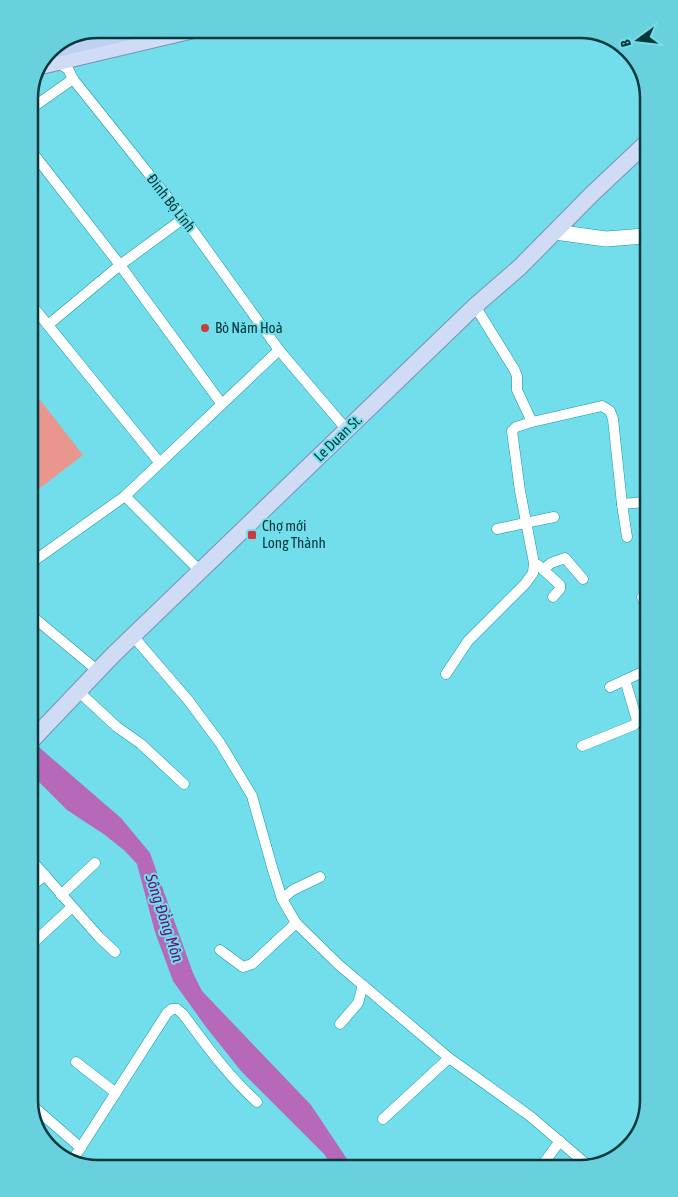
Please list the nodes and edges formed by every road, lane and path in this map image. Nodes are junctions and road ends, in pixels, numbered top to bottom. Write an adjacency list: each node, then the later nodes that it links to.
1 (107, 38): 3 (highway)
2 (147, 38): 4 (main road)
3 (57, 53)
4 (56, 54)
5 (54, 57): 6 (street, Đinh Bộ Lĩnh)
6 (72, 79): 7 (street); 10 (street, Đinh Bộ Lĩnh)
7 (38, 104)
8 (640, 150): 11 (main road, Le Duan St.)
9 (38, 160): 13 (street)
10 (184, 218): 13 (street); 17 (street, Đinh Bộ Lĩnh)
11 (555, 232): 12 (main road); 14 (main road, Le Duan St.)
12 (640, 236)
13 (120, 265): 16 (street); 18 (street)
14 (475, 306): 19 (street); 20 (main road, Le Duan St.)
15 (38, 313): 16 (street)
16 (48, 325): 21 (street)
17 (279, 350): 18 (street); 20 (street, Đinh Bộ Lĩnh)
18 (222, 403): 21 (street)
19 (532, 422): 24 (street); 26 (street)
20 (347, 430): 32 (main road, Le Duan St.)
21 (159, 462): 22 (street)
22 (126, 496): 29 (street); 32 (street)
23 (640, 502): 24 (street)
24 (622, 504): 28 (street)
25 (554, 517): 26 (street)
26 (526, 523): 27 (street); 30 (street)
27 (497, 530)
28 (627, 537)
29 (38, 558)
30 (534, 563): 31 (street); 39 (street)
31 (544, 569): 33 (street); 34 (street)
32 (200, 571): 36 (main road, Le Duan St.)
33 (582, 579)
34 (553, 596)
35 (38, 621): 37 (street)
36 (133, 636): 37 (main road, Le Duan St.); 52 (street)
37 (98, 671): 42 (main road, Le Duan St.)
38 (640, 673): 40 (street)
39 (446, 674)
40 (625, 680): 41 (street); 44 (street)
41 (610, 687)
42 (78, 691): 43 (main road, Le Duan St.); 45 (street)
43 (38, 734)
44 (582, 746)
45 (184, 784)
46 (95, 863): 51 (street)
47 (38, 867): 48 (street)
48 (45, 875): 50 (street); 51 (street)
49 (320, 877): 52 (street)
50 (38, 881)
51 (61, 895): 53 (street)
52 (282, 899): 54 (street)
53 (72, 907): 55 (street); 57 (street)
54 (296, 923): 56 (street); 58 (street)
55 (38, 938)
56 (220, 950)
57 (115, 952)
58 (364, 985): 59 (street); 60 (street)
59 (340, 1024)
60 (449, 1058): 65 (street); 66 (street)
61 (76, 1062): 62 (street)
62 (116, 1093): 63 (street); 67 (street)
63 (257, 1102)
64 (39, 1112): 67 (street)
65 (382, 1119)
66 (560, 1142): 69 (street); 70 (street)
67 (81, 1148): 68 (street)
68 (76, 1155)
69 (546, 1160)
70 (581, 1160)

